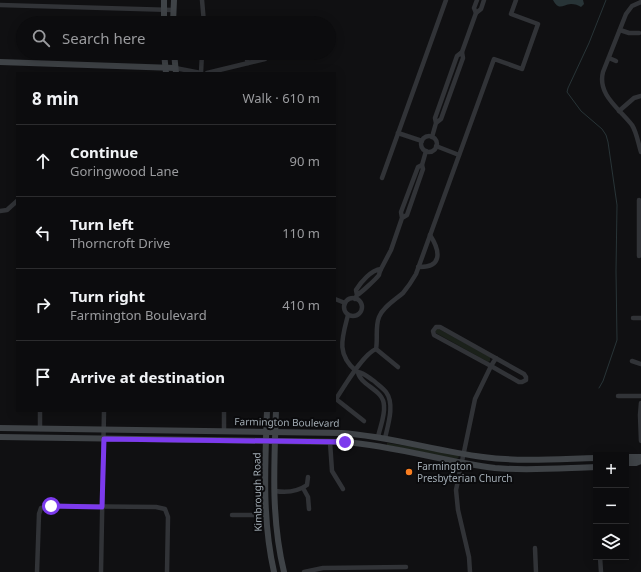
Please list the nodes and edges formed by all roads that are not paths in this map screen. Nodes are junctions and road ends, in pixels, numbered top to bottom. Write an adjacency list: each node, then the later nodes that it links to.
1 (70, 0): 11 (street)
2 (164, 0): 12 (main road)
3 (174, 0): 13 (main road)
4 (202, 0): 17 (street)
5 (446, 0): 36 (street)
6 (477, 0): 14 (street)
7 (484, 0): 14 (street)
8 (516, 0): 42 (street)
9 (637, 2): 18 (street)
10 (0, 5): 11 (street)
11 (70, 7): 12 (street)
12 (163, 10): 13 (street); 15 (main road)
13 (173, 10): 16 (main road)
14 (476, 13): 37 (street)
15 (163, 16)
16 (173, 16)
17 (203, 16)
18 (620, 30): 19 (street); 20 (street)
19 (639, 33)
20 (609, 58): 26 (street); 35 (street)
21 (165, 60): 29 (main road)
22 (175, 60): 30 (main road)
23 (202, 60): 32 (street)
24 (247, 60): 28 (street)
25 (260, 60): 28 (street)
26 (616, 61)
27 (0, 62): 29 (main road)
28 (248, 63): 33 (street)
29 (166, 70): 30 (main road)
30 (176, 71): 31 (street)
31 (188, 72)
32 (201, 72)
33 (211, 72)
34 (641, 96): 35 (street)
35 (619, 111): 41 (street)
36 (398, 133): 38 (street); 43 (street)
37 (432, 136): 38 (street); 39 (street)
38 (422, 141): 40 (street)
39 (436, 146): 40 (street); 42 (street)
40 (426, 151): 51 (street)
41 (641, 152)
42 (459, 155): 47 (street)
43 (382, 178)
44 (639, 200): 48 (street)
45 (16, 202): 46 (street)
46 (0, 211)
47 (430, 235): 50 (street); 50 (street)
48 (640, 238): 49 (street)
49 (639, 256)
50 (418, 268): 60 (street)
51 (381, 269): 52 (street); 53 (street)
52 (361, 282): 53 (street); 54 (street)
53 (366, 287): 54 (street)
54 (356, 297): 56 (street); 57 (street)
55 (336, 299): 56 (street)
56 (345, 303): 57 (street)
57 (348, 315): 66 (street)
58 (633, 318): 59 (street)
59 (641, 318)
60 (376, 349): 65 (street); 66 (street)
61 (496, 358): 64 (street); 64 (street); 64 (street)
62 (632, 361): 63 (street)
63 (641, 364)
64 (491, 366): 90 (street)
65 (398, 367)
66 (356, 371): 75 (street); 87 (street)
67 (618, 396): 68 (street)
68 (641, 396)
69 (641, 403): 88 (street)
70 (40, 412): 77 (street)
71 (104, 412): 78 (street)
72 (224, 412): 79 (street)
73 (267, 412): 80 (main road, Kimbrough Road)
74 (276, 412): 81 (main road, Kimbrough Road)
75 (364, 421)
76 (0, 428): 77 (main road, Farmington Boulevard)
77 (40, 429): 78 (main road, Farmington Boulevard); 83 (main road)
78 (104, 430): 79 (main road, Farmington Boulevard); 84 (street)
79 (224, 431): 80 (main road, Farmington Boulevard)
80 (266, 432): 81 (main road, Farmington Boulevard); 85 (main road, Kimbrough Road)
81 (276, 432): 86 (main road, Kimbrough Road); 87 (main road, Farmington Boulevard)
82 (0, 437): 83 (main road, Farmington Boulevard)
83 (40, 438): 84 (main road, Farmington Boulevard)
84 (104, 439): 85 (main road, Farmington Boulevard); 104 (street)
85 (266, 441): 86 (main road, Farmington Boulevard); 107 (main road, Kimbrough Road)
86 (276, 441): 89 (main road, Farmington Boulevard); 103 (main road, Kimbrough Road)
87 (382, 441): 89 (main road, Farmington Boulevard); 90 (main road, Farmington Boulevard); 95 (main road, Farmington Boulevard)
88 (641, 441)
89 (330, 442): 102 (street)
90 (463, 453): 93 (main road, Farmington Boulevard); 95 (street)
91 (629, 457): 92 (main road)
92 (641, 457)
93 (593, 458)
94 (641, 461): 96 (main road)
95 (461, 462): 99 (main road, Farmington Boulevard); 117 (street)
96 (629, 464)
97 (629, 465): 98 (main road)
98 (641, 466)
99 (593, 467)
100 (308, 477): 101 (street)
101 (303, 488): 103 (street); 105 (street)
102 (343, 489)
103 (275, 491): 115 (main road, Kimbrough Road)
104 (102, 507): 111 (street); 112 (street); 113 (street)
105 (309, 509)
106 (232, 515): 107 (street)
107 (265, 515): 114 (main road, Kimbrough Road)
108 (535, 548): 118 (street)
109 (600, 560): 119 (street)
110 (406, 567): 116 (street)
111 (37, 572)
112 (101, 572)
113 (166, 572)
114 (274, 572)
115 (284, 572)
116 (304, 572)
117 (470, 572)
118 (536, 572)
119 (601, 572)

